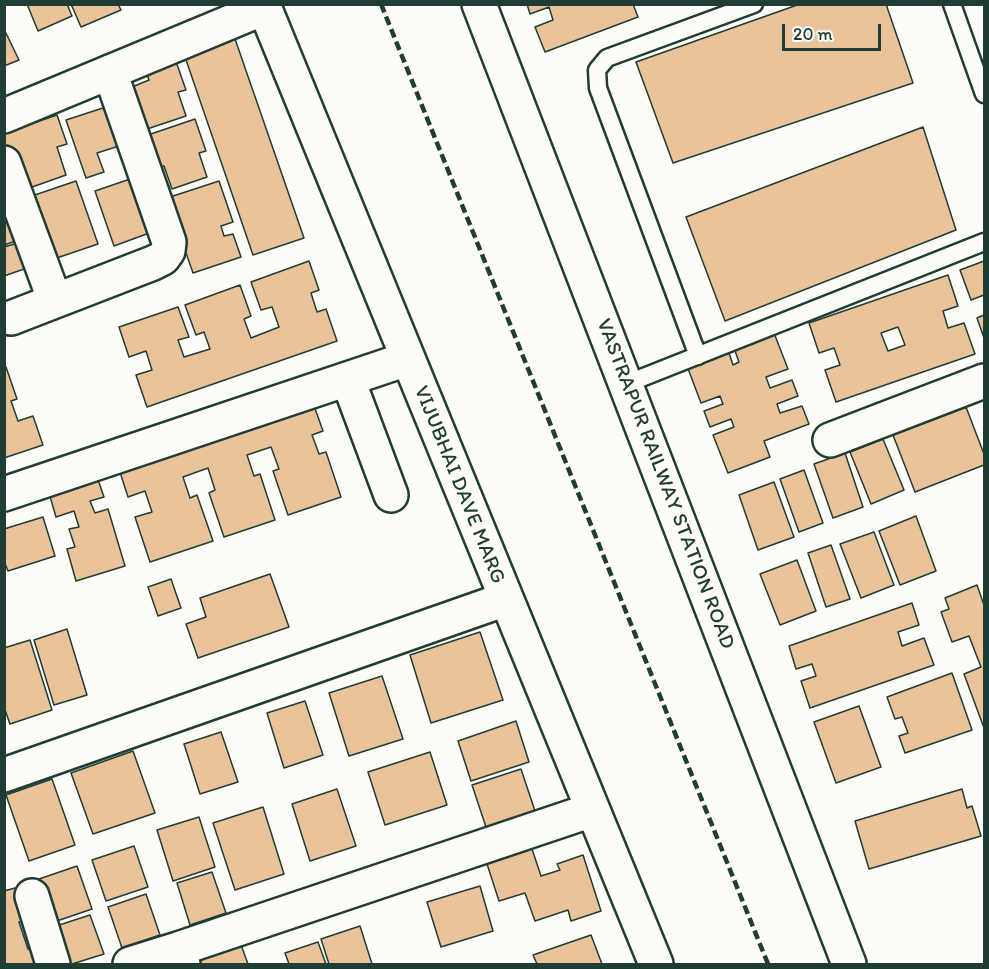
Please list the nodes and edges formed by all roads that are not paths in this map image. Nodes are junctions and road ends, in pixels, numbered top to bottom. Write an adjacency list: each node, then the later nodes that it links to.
1 (479, 4): 16 (street, VASTRAPUR RAILWAY STATION ROAD)
2 (754, 4): 12 (lane)
3 (952, 4): 6 (lane)
4 (264, 6): 5 (street); 13 (street, VIJUBHAI DAVE MARG)
5 (110, 72): 7 (street); 10 (street)
6 (984, 94)
7 (4, 116)
8 (4, 163): 10 (street)
9 (984, 242): 12 (lane)
10 (55, 301): 11 (street)
11 (10, 318)
12 (698, 356): 16 (lane)
13 (407, 359): 14 (street); 20 (street, VIJUBHAI DAVE MARG)
14 (348, 380): 18 (street); 19 (street)
15 (984, 381): 17 (street)
16 (626, 384): 28 (street, VASTRAPUR RAILWAY STATION ROAD)
17 (830, 440)
18 (4, 494)
19 (390, 495)
20 (506, 599): 21 (street); 22 (street, VIJUBHAI DAVE MARG)
21 (4, 775)
22 (592, 810): 24 (street); 27 (street, VIJUBHAI DAVE MARG)
23 (32, 896): 25 (street)
24 (180, 957): 26 (street)
25 (53, 964)
26 (130, 964)
27 (656, 964)
28 (849, 964)

